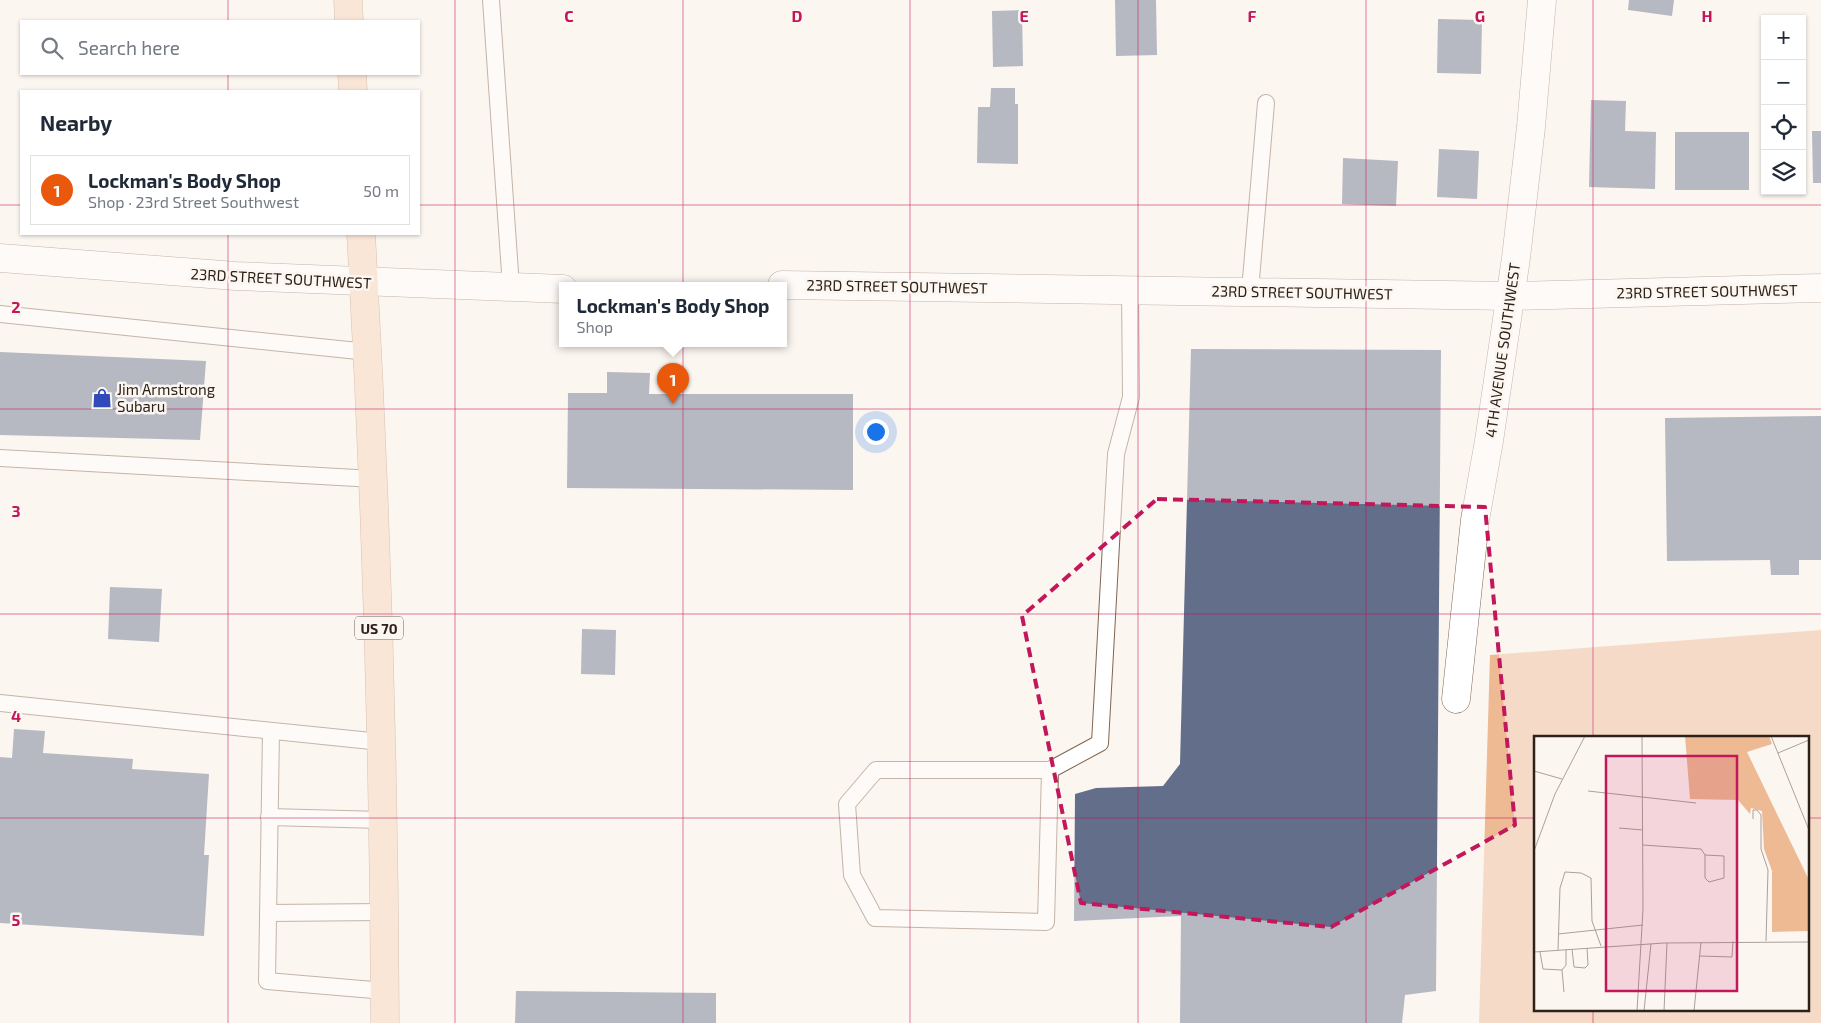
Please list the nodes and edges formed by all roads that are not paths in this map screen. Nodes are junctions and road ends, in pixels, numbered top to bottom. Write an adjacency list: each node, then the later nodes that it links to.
1 (348, 0): 4 (main road)
2 (491, 0): 12 (lane)
3 (1542, 0): 17 (street, 4TH AVENUE SOUTHWEST)
4 (349, 20)
5 (352, 75): 6 (main road)
6 (353, 90)
7 (1266, 103): 16 (lane)
8 (361, 235): 10 (main road, US 70)
9 (0, 258): 10 (street, 23RD STREET SOUTHWEST)
10 (364, 283): 12 (street, 23RD STREET SOUTHWEST); 19 (main road, US 70)
11 (787, 285): 15 (street, 23RD STREET SOUTHWEST)
12 (512, 287): 14 (street, 23RD STREET SOUTHWEST)
13 (1821, 288): 17 (street, 23RD STREET SOUTHWEST)
14 (559, 289)
15 (1130, 289): 16 (street, 23RD STREET SOUTHWEST); 26 (lane)
16 (1250, 291): 17 (street, 23RD STREET SOUTHWEST)
17 (1511, 296): 22 (street, 4TH AVENUE SOUTHWEST)
18 (0, 314): 19 (lane)
19 (368, 352): 21 (main road, US 70)
20 (0, 458): 21 (lane)
21 (374, 478): 25 (main road, US 70)
22 (1456, 699)
23 (0, 703): 24 (lane)
24 (271, 731): 25 (lane); 27 (lane)
25 (381, 742): 28 (main road, US 70)
26 (1050, 770): 26 (lane)
27 (269, 817): 28 (lane); 30 (lane)
28 (382, 820): 29 (main road, US 70)
29 (384, 912): 30 (lane); 31 (main road, US 70)
30 (268, 913): 31 (lane)
31 (385, 991): 32 (main road, US 70)
32 (385, 1023)

